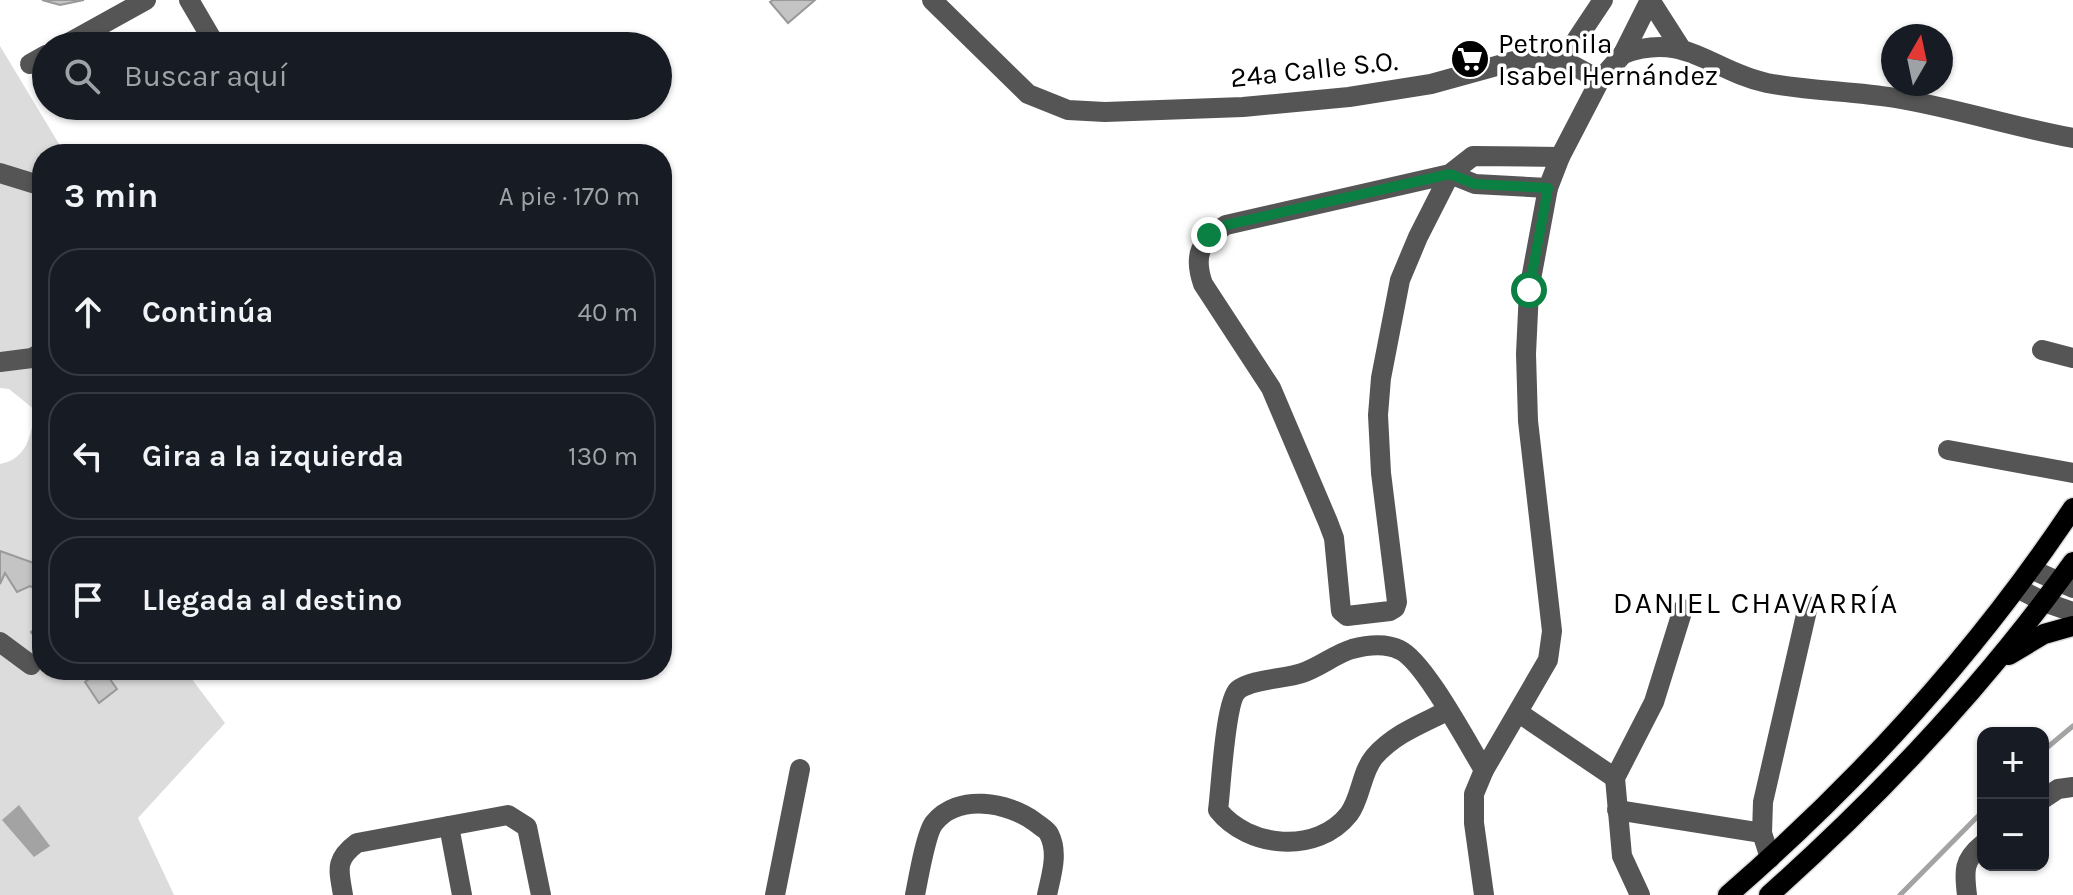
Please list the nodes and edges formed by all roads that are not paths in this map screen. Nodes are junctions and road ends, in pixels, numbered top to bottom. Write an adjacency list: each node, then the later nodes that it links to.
1 (146, 0): 6 (street)
2 (189, 0): 7 (street)
3 (932, 0): 10 (street, 24a Calle S.O.)
4 (1603, 0): 10 (street)
5 (1650, 0): 8 (street); 9 (street)
6 (88, 32)
7 (208, 32)
8 (1680, 47): 9 (street); 12 (street)
9 (1623, 54): 11 (street)
10 (1563, 60): 11 (street)
11 (1600, 80): 13 (street)
12 (2073, 138)
13 (1560, 157): 15 (street); 17 (street)
14 (0, 173): 16 (street)
15 (1450, 174): 15 (street); 17 (street)
16 (32, 183)
17 (1548, 188): 38 (street)
18 (2042, 350): 20 (street)
19 (32, 358): 21 (street)
20 (2073, 358)
21 (0, 362)
22 (1948, 450): 23 (street)
23 (2073, 473)
24 (2073, 508): 26 (main road)
25 (2073, 562): 27 (main road)
26 (2031, 569): 27 (street); 28 (main road)
27 (2066, 585): 29 (main road)
28 (2017, 588): 29 (street); 48 (main road)
29 (2044, 602): 32 (street); 35 (main road)
30 (1808, 606): 46 (street)
31 (1683, 609): 41 (street)
32 (2073, 612)
33 (2073, 626): 35 (main road)
34 (0, 642): 36 (street)
35 (1996, 664): 58 (main road)
36 (31, 665)
37 (1447, 711): 37 (street); 40 (street)
38 (1519, 713): 40 (street); 41 (street)
39 (800, 769): 52 (street)
40 (1484, 770): 55 (street)
41 (1615, 778): 44 (street)
42 (2073, 787): 43 (street)
43 (2049, 795)
44 (1617, 810): 46 (street); 56 (street)
45 (449, 826): 49 (street); 50 (street); 51 (street)
46 (1762, 833): 48 (street)
47 (1977, 849): 59 (street)
48 (1770, 858): 57 (main road)
49 (343, 895)
50 (462, 895)
51 (541, 895)
52 (775, 895)
53 (915, 895): 54 (street)
54 (1047, 895)
55 (1484, 895)
56 (1640, 895)
57 (1728, 895)
58 (1769, 895)
59 (1967, 895)

